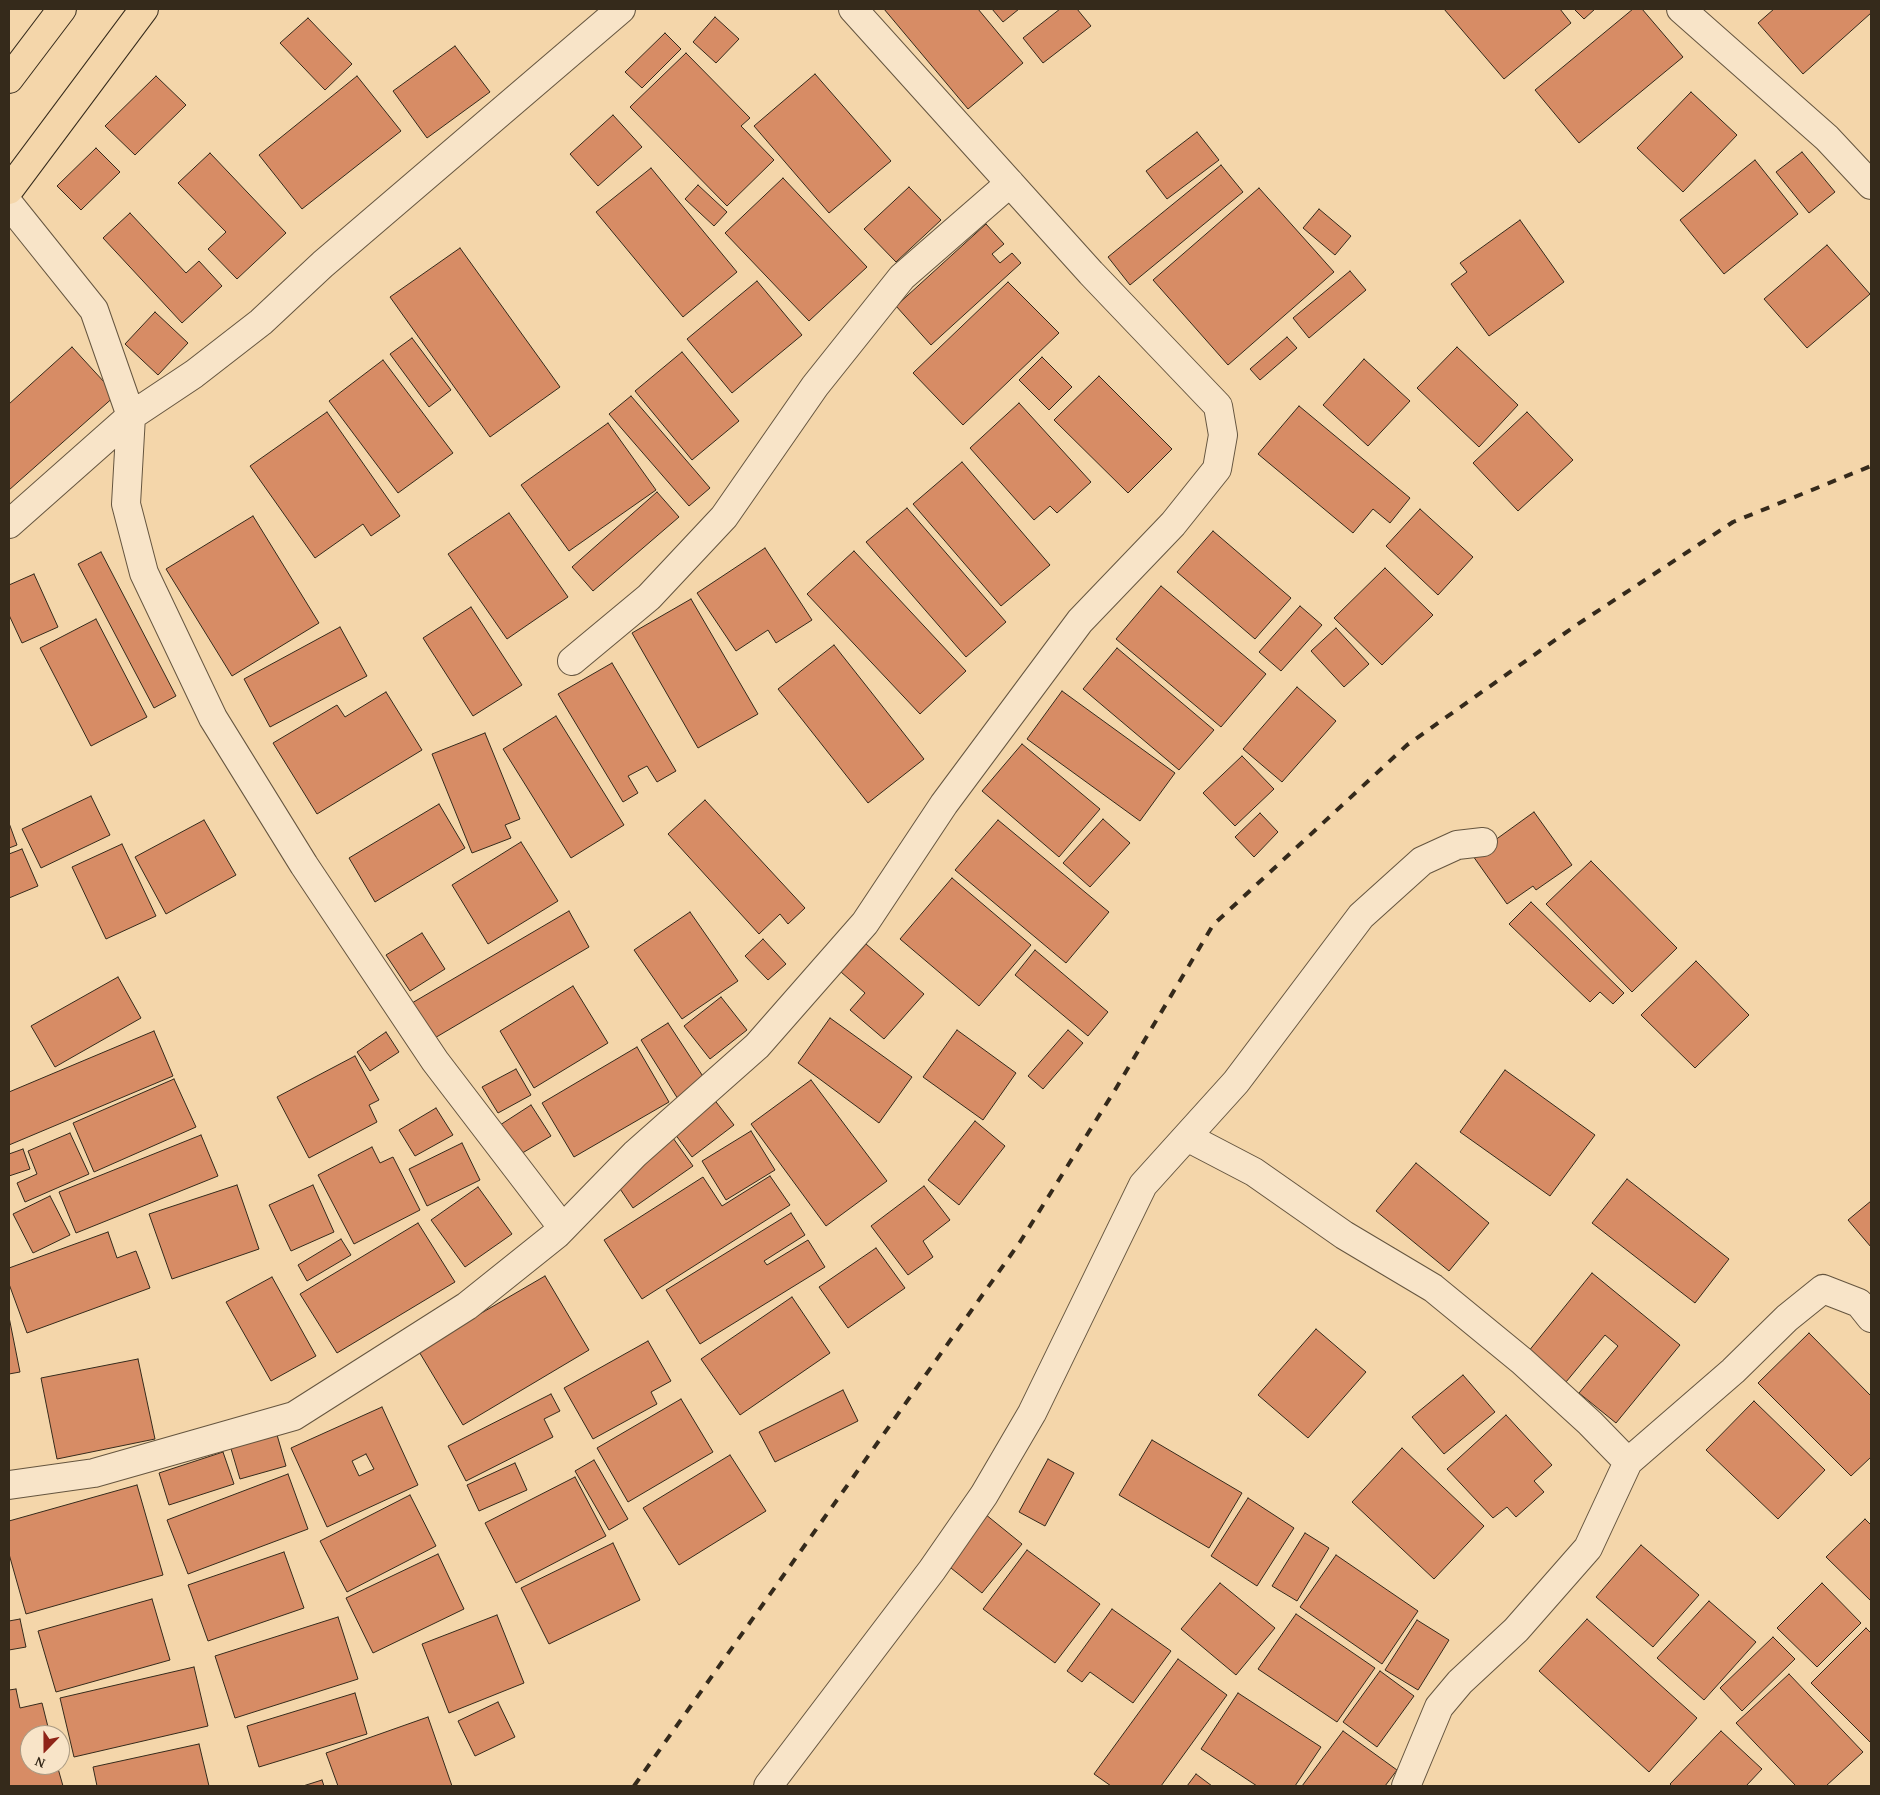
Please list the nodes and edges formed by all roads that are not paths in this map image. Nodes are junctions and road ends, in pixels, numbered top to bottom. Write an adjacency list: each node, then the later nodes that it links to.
1 (62, 9): 6 (main road)
2 (144, 9): 9 (main road)
3 (621, 9): 11 (street)
4 (853, 9): 7 (street)
5 (1681, 9): 8 (street)
6 (9, 79)
7 (1010, 184): 13 (street); 16 (street)
8 (1871, 185)
9 (9, 190)
10 (9, 204): 11 (street)
11 (131, 416): 12 (street); 16 (street)
12 (9, 524)
13 (572, 660)
14 (1483, 842): 15 (street)
15 (1187, 1137): 18 (street); 20 (street)
16 (562, 1227): 19 (street)
17 (1871, 1318): 18 (street)
18 (1628, 1462): 21 (street)
19 (9, 1485)
20 (768, 1786)
21 (1406, 1786)

